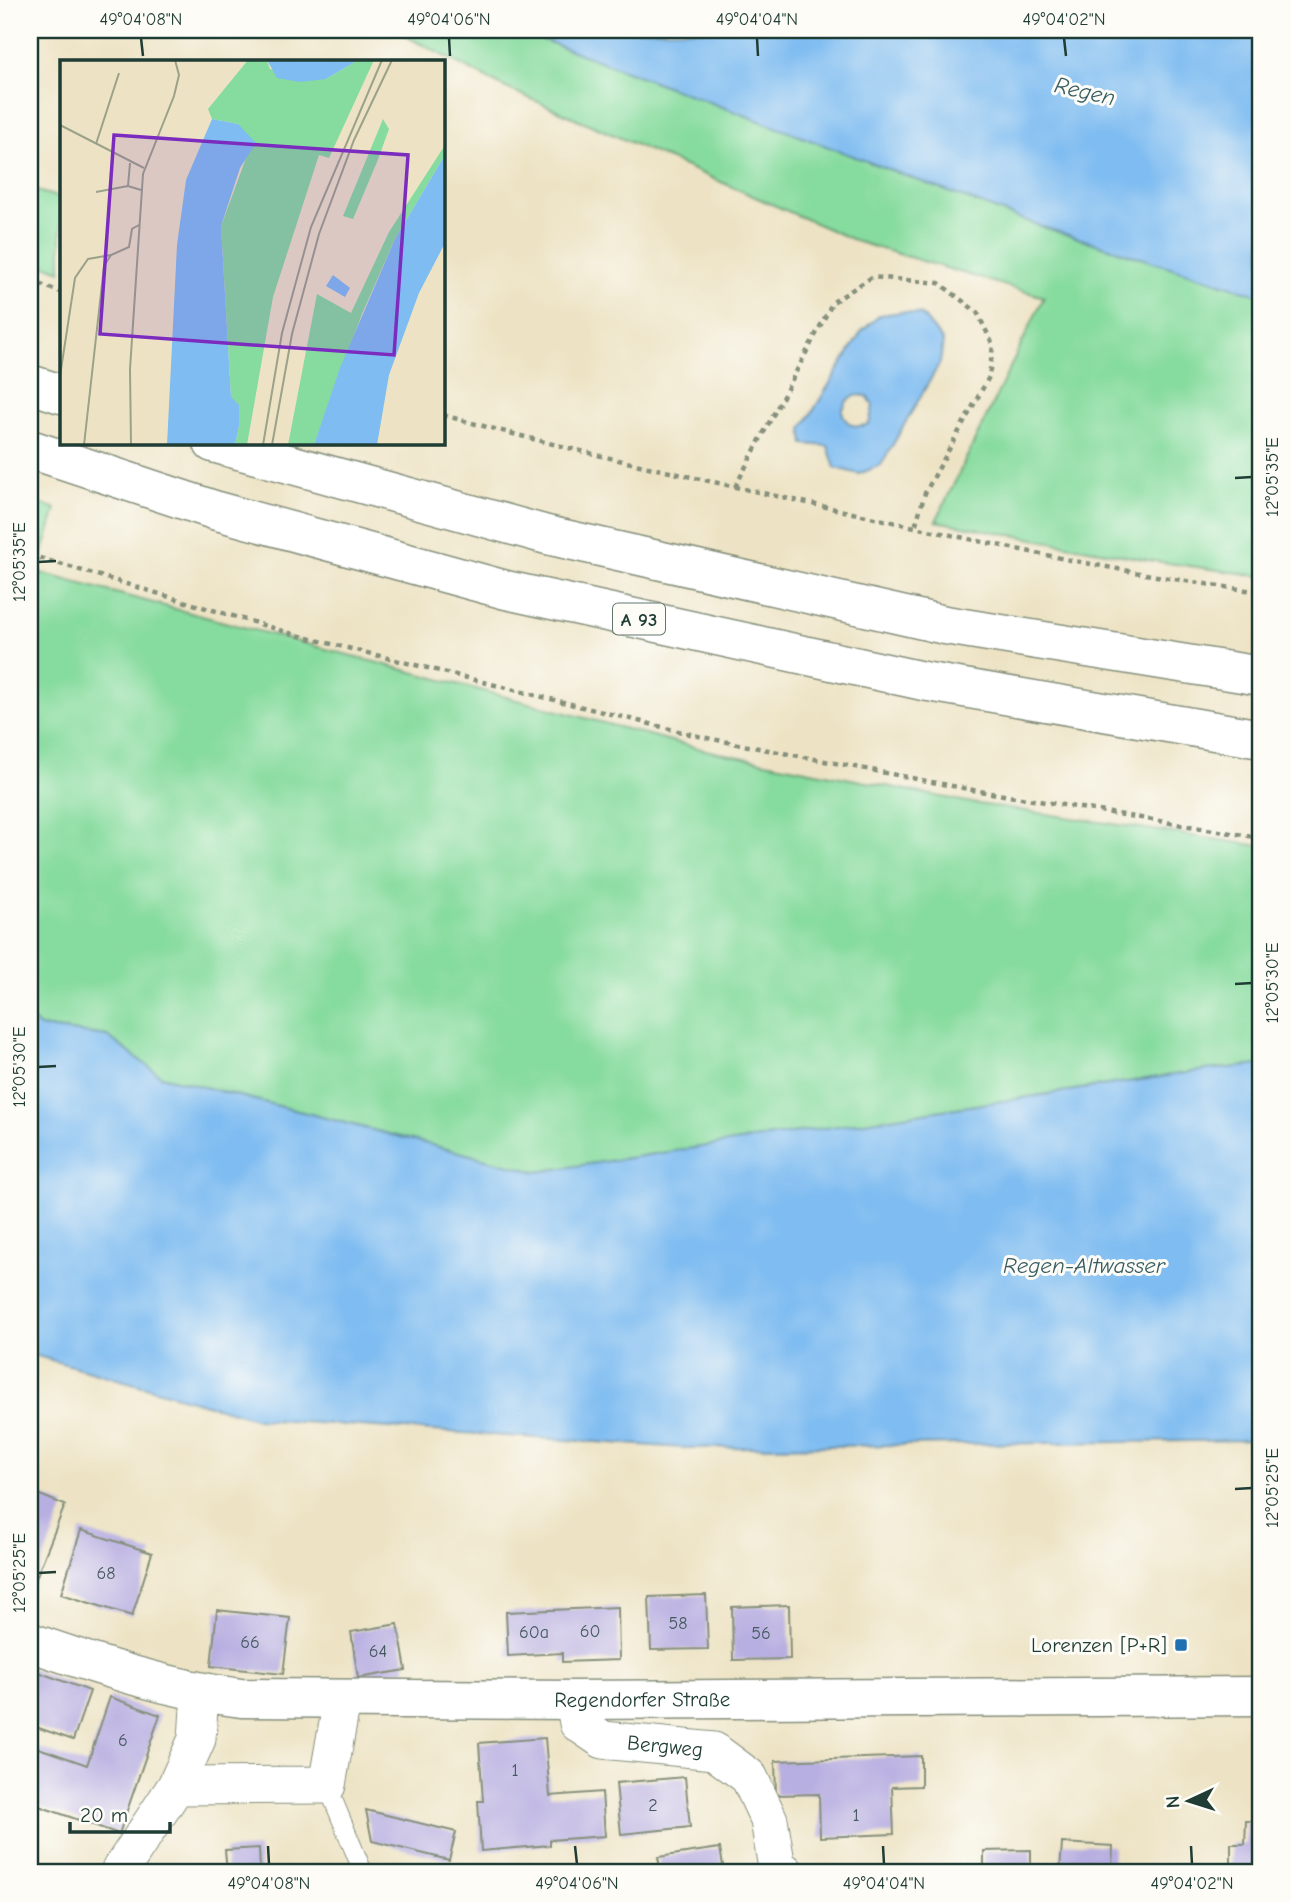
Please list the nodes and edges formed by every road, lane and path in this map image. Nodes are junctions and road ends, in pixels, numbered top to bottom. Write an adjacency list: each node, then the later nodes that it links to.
1 (30, 281): 2 (path)
2 (60, 292)
3 (30, 384): 4 (main road)
4 (60, 394)
5 (444, 415): 8 (path)
6 (216, 444): 12 (main road)
7 (30, 449): 13 (main road, A 93)
8 (735, 487): 9 (path); 9 (path)
9 (915, 527): 11 (path)
10 (30, 555): 14 (path)
11 (1261, 592)
12 (1261, 676)
13 (1261, 738)
14 (1261, 838)
15 (30, 1643): 16 (main road, Regendorfer Straße)
16 (200, 1693): 18 (main road, Regendorfer Straße); 21 (street)
17 (1261, 1696): 19 (main road, Regendorfer Straße)
18 (342, 1700): 19 (main road, Regendorfer Straße); 20 (street)
19 (574, 1700): 22 (street, Bergweg)
20 (327, 1785): 21 (street); 24 (lane)
21 (176, 1786): 23 (street)
22 (780, 1871)
23 (120, 1872)
24 (363, 1872)

